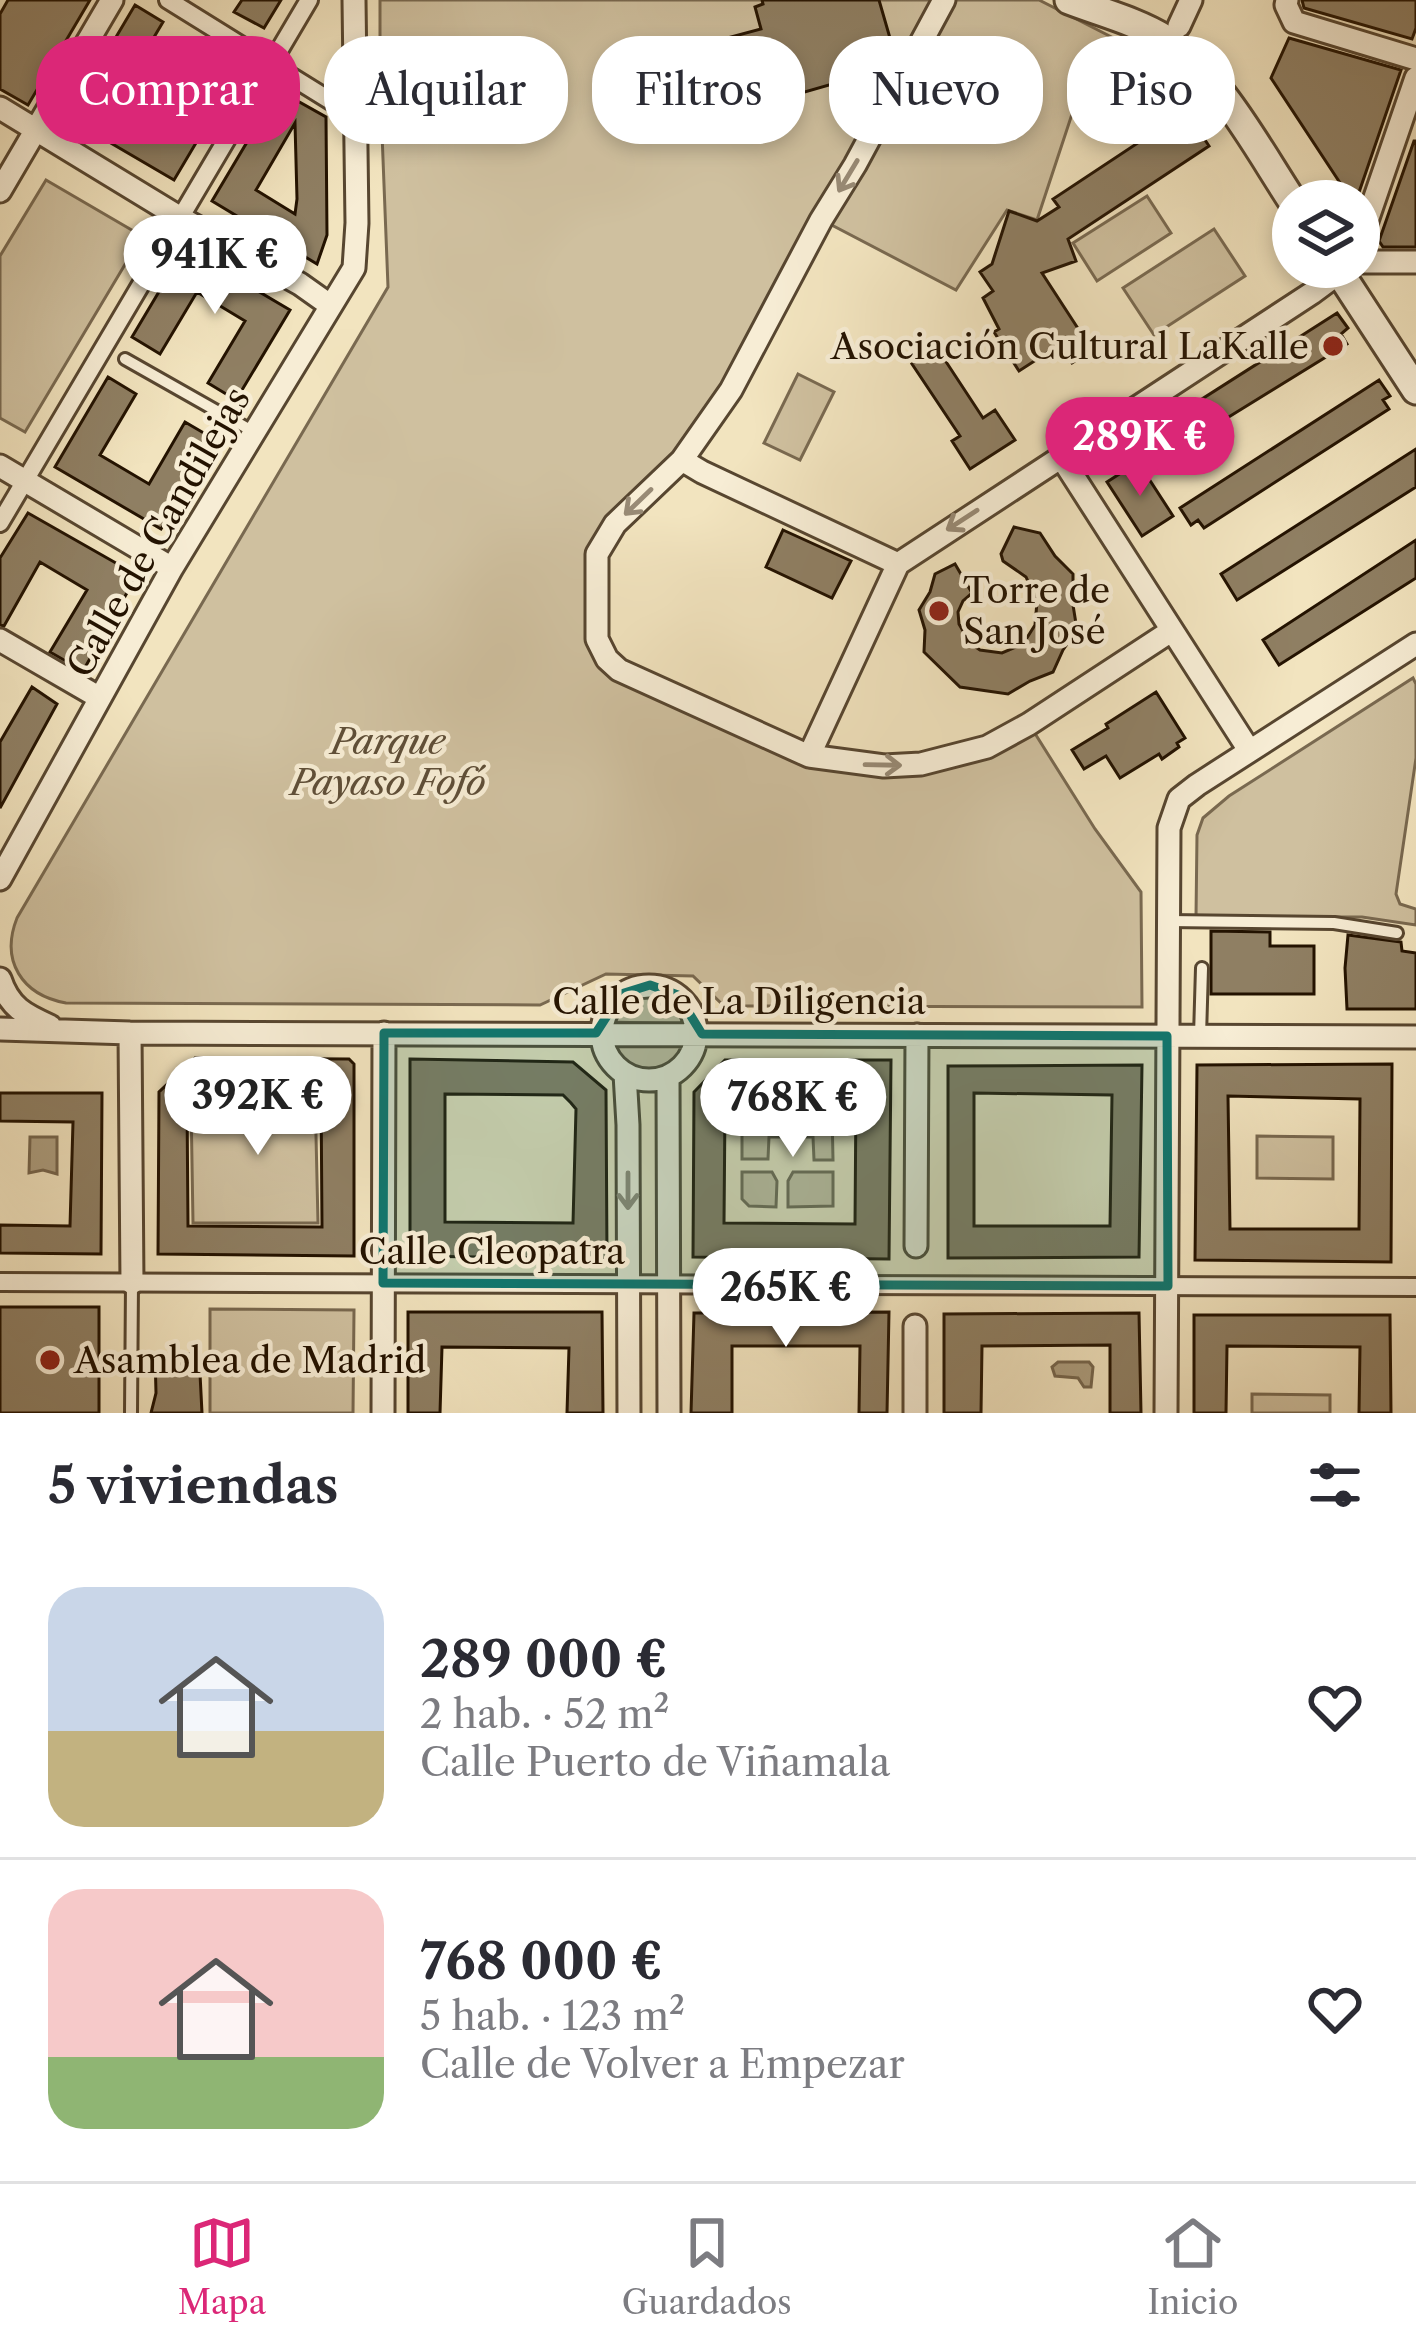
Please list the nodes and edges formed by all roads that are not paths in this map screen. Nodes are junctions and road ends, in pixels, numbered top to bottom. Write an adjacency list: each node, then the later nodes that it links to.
1 (112, 0): 11 (street)
2 (168, 0): 12 (street)
3 (309, 0): 13 (street)
4 (354, 0): 14 (street, Calle de Candilejas)
5 (944, 0): 38 (street, one-way to 38)
6 (1069, 0): 22 (street)
7 (1122, 0): 10 (street)
8 (1191, 0): 10 (street)
9 (1291, 11): 15 (street)
10 (1179, 26): 23 (street)
11 (91, 36)
12 (228, 36)
13 (287, 36)
14 (355, 36)
15 (1416, 59)
16 (1416, 78): 25 (street)
17 (0, 108): 18 (street)
18 (36, 130): 24 (street)
19 (59, 144): 26 (street)
20 (222, 144): 26 (street)
21 (356, 144): 32 (street, Calle de Candilejas)
22 (1278, 180)
23 (1298, 180)
24 (0, 191)
25 (1380, 199)
26 (179, 217): 32 (street); 40 (street)
27 (1416, 262): 28 (street)
28 (1380, 265)
29 (1315, 288): 37 (street)
30 (1359, 288): 35 (street)
31 (1363, 288): 33 (street)
32 (332, 306): 36 (street, Calle de Candilejas)
33 (1416, 358)
34 (124, 359): 36 (lane)
35 (1416, 390)
36 (254, 432): 43 (street, Calle de Candilejas)
37 (1061, 457): 42 (street, one-way to 42); 44 (street)
38 (682, 460): 42 (street); 49 (street, one-way to 49)
39 (0, 466): 40 (street)
40 (25, 480): 41 (street); 43 (street)
41 (0, 523)
42 (898, 564): 49 (street)
43 (172, 568): 47 (street, Calle de Candilejas)
44 (1171, 632): 48 (street); 49 (street, one-way to 44)
45 (0, 640): 47 (street)
46 (1416, 644): 48 (street)
47 (100, 698): 50 (street, Calle de Candilejas)
48 (1250, 750): 51 (street)
49 (809, 756)
50 (0, 879)
51 (1168, 921): 52 (lane); 62 (street)
52 (1397, 933)
53 (1202, 968): 63 (lane)
54 (0, 980): 56 (street, Calle de La Diligencia)
55 (0, 1030): 56 (street, Calle de La Diligencia)
56 (62, 1031): 57 (street, Calle de La Diligencia)
57 (130, 1033): 58 (street, Calle de La Diligencia); 69 (street)
58 (384, 1033): 59 (street, Calle de La Diligencia); 70 (street)
59 (601, 1033): 60 (street, Calle de La Diligencia); 60 (street); 65 (street)
60 (697, 1034): 61 (street, Calle de La Diligencia); 66 (street)
61 (917, 1035): 62 (street, Calle de La Diligencia); 67 (street)
62 (1167, 1036): 63 (street, Calle de La Diligencia); 73 (street)
63 (1201, 1036): 64 (street, Calle de La Diligencia)
64 (1416, 1036)
65 (625, 1074): 66 (street); 71 (street, one-way to 71)
66 (668, 1076): 72 (street)
67 (916, 1246)
68 (0, 1282): 69 (street, Calle Cleopatra)
69 (132, 1282): 70 (street, Calle Cleopatra); 76 (lane)
70 (383, 1283): 71 (street, Calle Cleopatra); 77 (street)
71 (627, 1284): 72 (street, Calle Cleopatra); 78 (street)
72 (668, 1284): 73 (street, Calle Cleopatra); 79 (street)
73 (1168, 1286): 74 (street, Calle Cleopatra); 81 (street)
74 (1416, 1287)
75 (915, 1326): 80 (street)
76 (131, 1413)
77 (382, 1413)
78 (629, 1413)
79 (669, 1413)
80 (915, 1413)
81 (1166, 1413)

